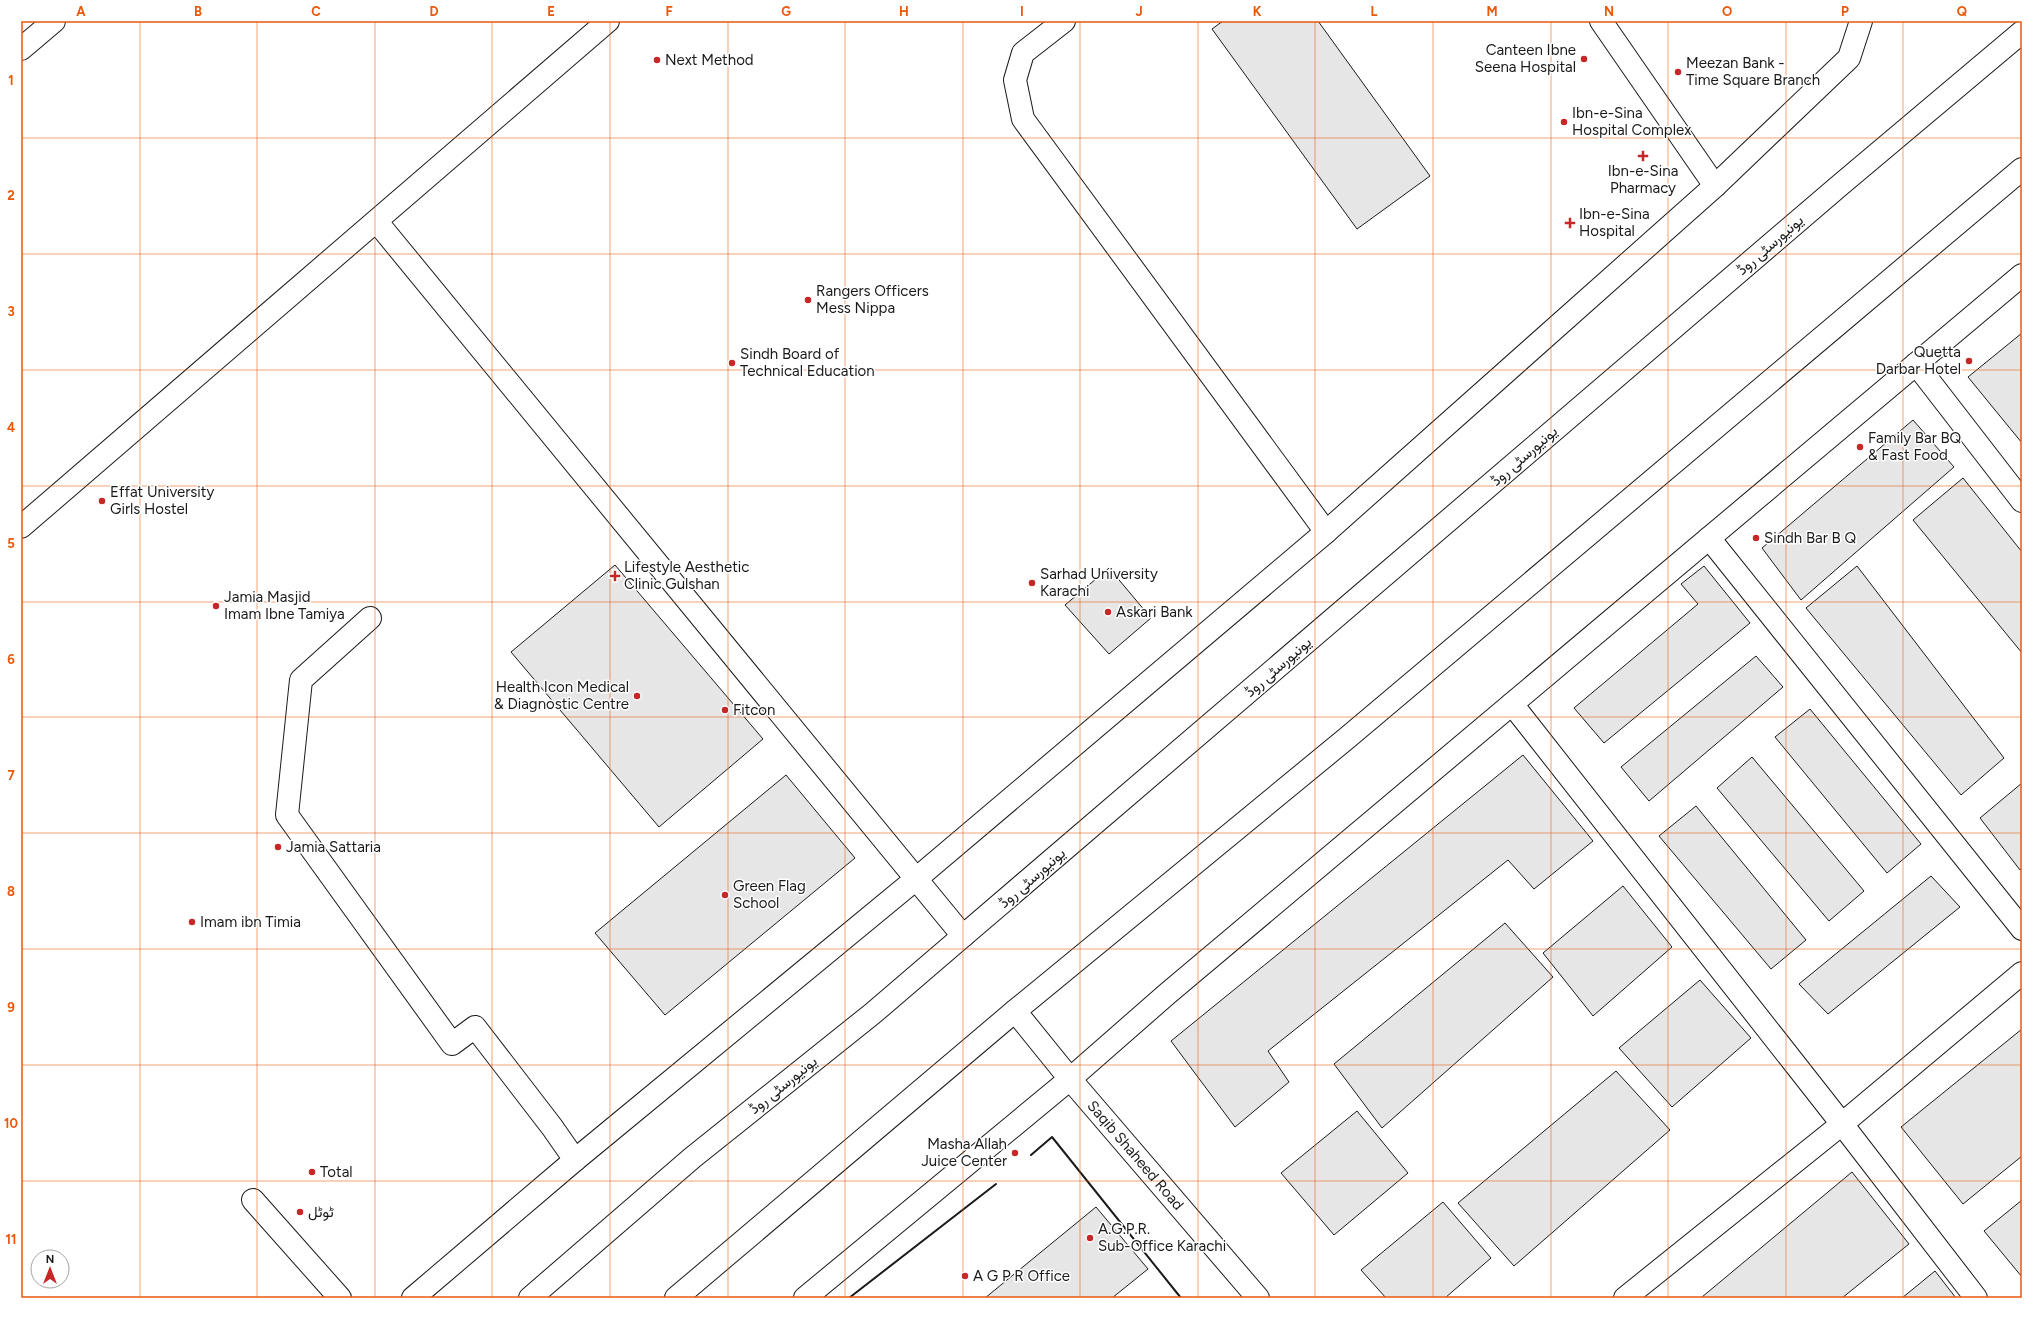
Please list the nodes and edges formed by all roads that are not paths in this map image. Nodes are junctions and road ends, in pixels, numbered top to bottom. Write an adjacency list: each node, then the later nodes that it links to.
1 (54, 21): 7 (street)
2 (608, 21): 10 (street)
3 (1064, 21): 15 (street)
4 (1601, 21): 9 (street)
5 (1861, 21): 9 (street)
6 (2022, 32): 21 (street, یونیورسٹی روڈ)
7 (21, 49)
8 (2022, 169): 23 (street)
9 (1715, 186): 15 (street)
10 (377, 222): 14 (street); 19 (street)
11 (2022, 275): 12 (street)
12 (1916, 364): 13 (street); 16 (street)
13 (2022, 501)
14 (21, 527)
15 (1326, 532): 19 (street)
16 (1709, 538): 18 (street); 20 (street)
17 (370, 618): 26 (street)
18 (1512, 704): 24 (street); 25 (street)
19 (916, 878): 21 (street); 26 (street)
20 (2022, 929)
21 (963, 936): 30 (street, یونیورسٹی روڈ)
22 (2022, 973): 25 (street)
23 (1015, 1011): 24 (street, Saqib Shaheed Road); 31 (street)
24 (1070, 1079): 32 (street); 33 (street, Saqib Shaheed Road)
25 (1842, 1124): 34 (street); 35 (street)
26 (575, 1160): 29 (street)
27 (253, 1200): 28 (street)
28 (340, 1298)
29 (413, 1298)
30 (530, 1298)
31 (676, 1298)
32 (805, 1298)
33 (1258, 1298)
34 (1625, 1298)
35 (1976, 1298)

